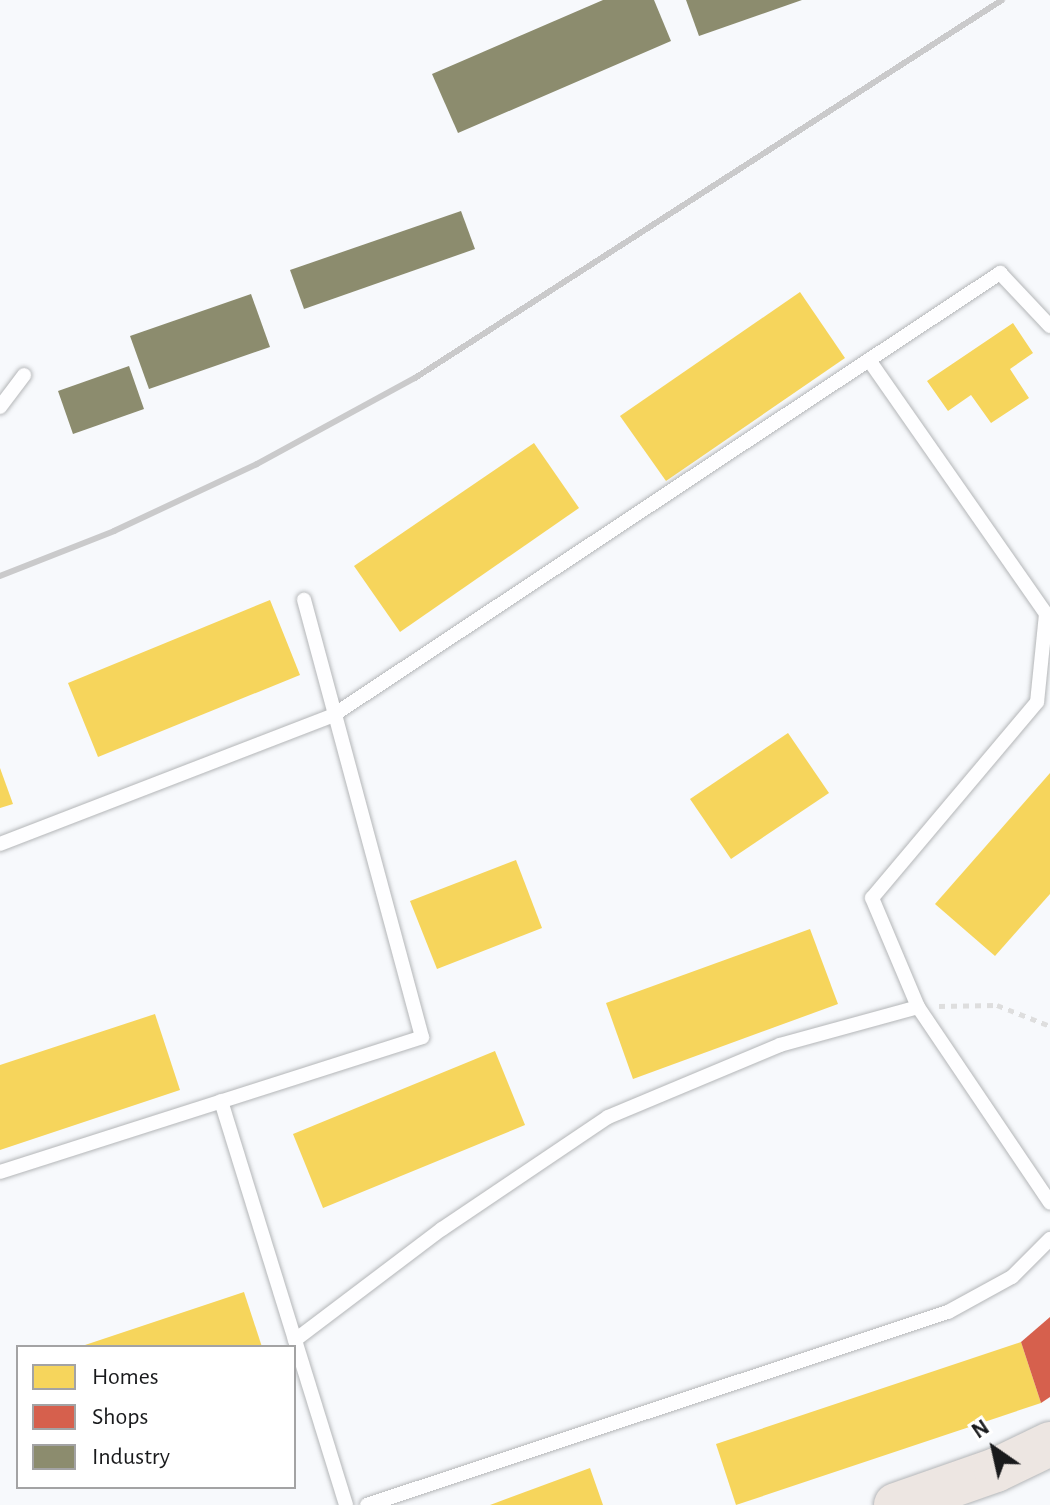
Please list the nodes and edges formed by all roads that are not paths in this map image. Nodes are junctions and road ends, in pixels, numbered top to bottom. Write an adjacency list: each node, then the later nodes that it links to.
1 (1050, 326): 2 (lane)
2 (869, 360): 6 (lane); 8 (lane)
3 (24, 375): 4 (lane)
4 (0, 407)
5 (304, 600): 6 (lane)
6 (332, 716): 7 (lane); 9 (lane)
7 (0, 844)
8 (918, 1007): 11 (lane); 13 (lane)
9 (221, 1101): 10 (lane); 13 (lane)
10 (0, 1172)
11 (1050, 1203)
12 (1050, 1239): 16 (lane)
13 (295, 1340): 15 (lane)
14 (1050, 1444): 17 (highway)
15 (346, 1505)
16 (367, 1505)
17 (896, 1505)

